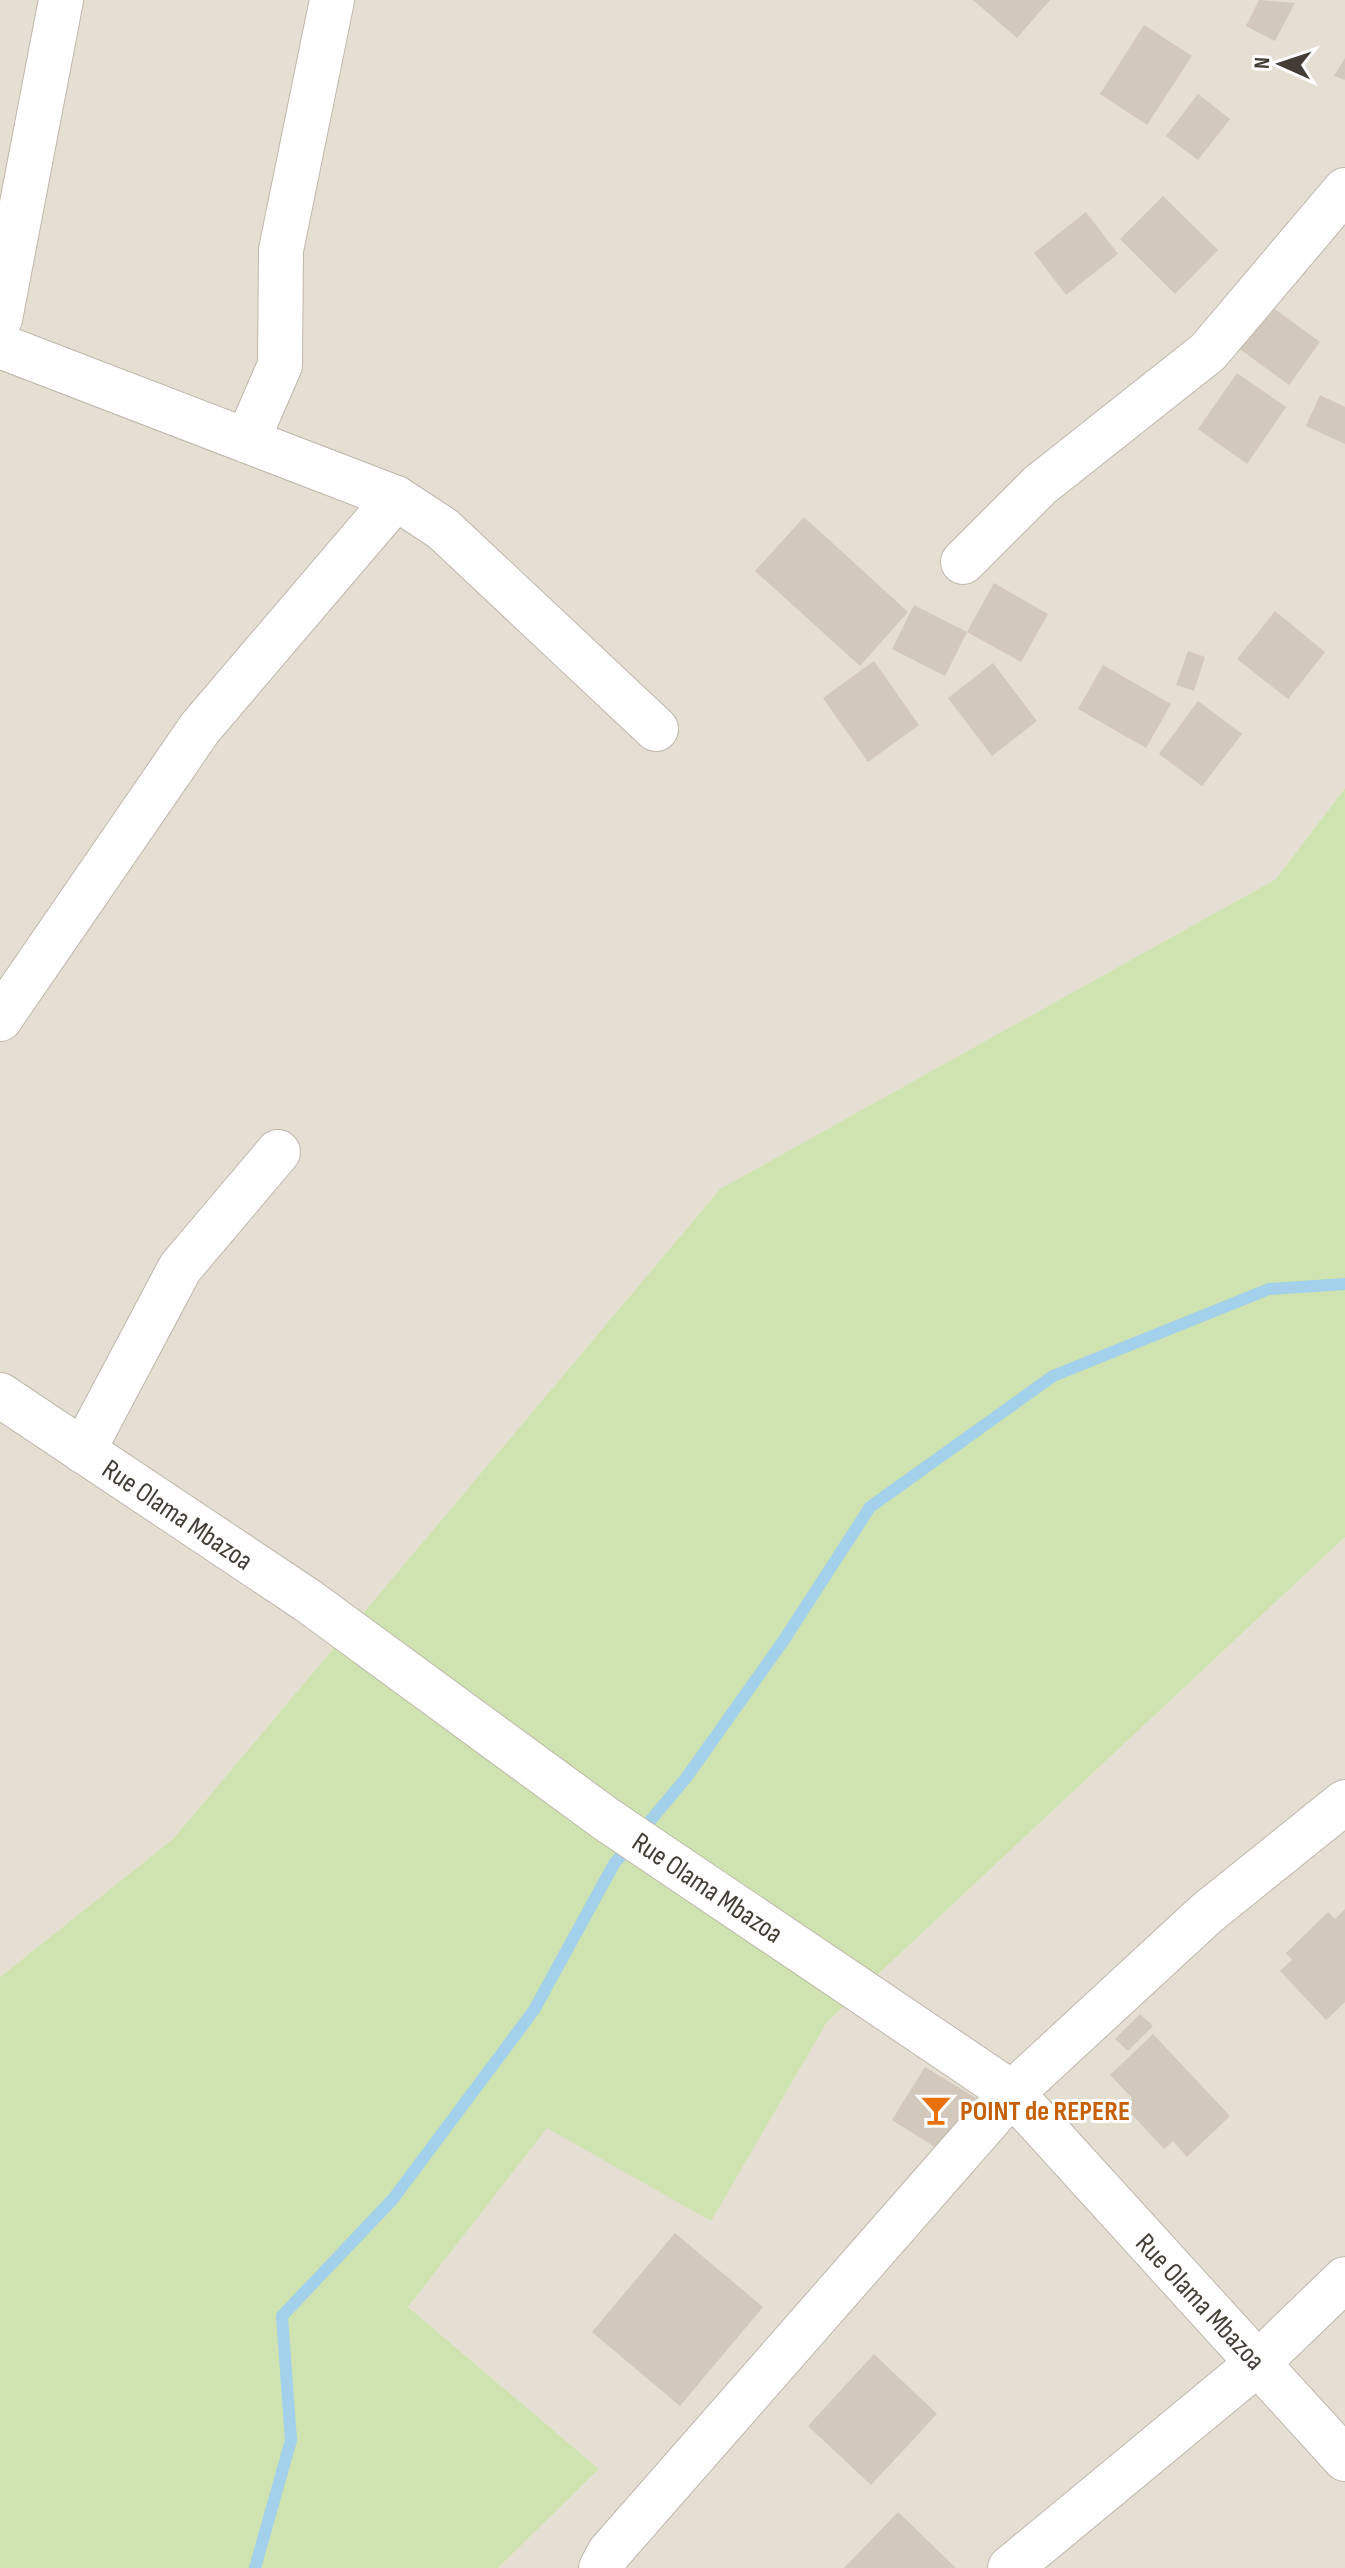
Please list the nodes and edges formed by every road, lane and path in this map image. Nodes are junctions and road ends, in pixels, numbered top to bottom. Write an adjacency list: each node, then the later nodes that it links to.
1 (61, 0): 4 (street)
2 (332, 0): 6 (street)
3 (1345, 190): 8 (street)
4 (0, 319)
5 (0, 346): 6 (street)
6 (247, 441): 7 (street)
7 (396, 498): 9 (street); 10 (street)
8 (963, 562)
9 (656, 729)
10 (0, 1019)
11 (278, 1152): 13 (street)
12 (0, 1395): 13 (street, Rue Olama Mbazoa)
13 (83, 1451): 15 (street, Rue Olama Mbazoa)
14 (1345, 1802): 15 (street)
15 (1012, 2093): 17 (street, Rue Olama Mbazoa); 19 (street)
16 (1345, 2279): 17 (street)
17 (1258, 2363): 18 (street, Rue Olama Mbazoa); 20 (street)
18 (1345, 2459)
19 (601, 2568)
20 (1010, 2568)

